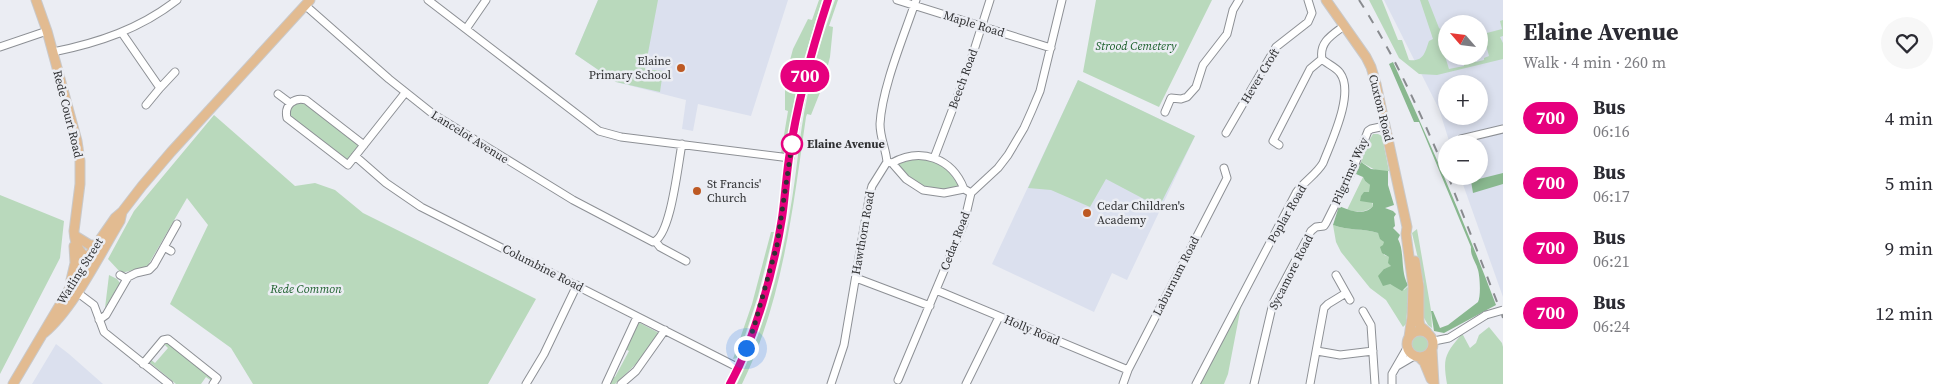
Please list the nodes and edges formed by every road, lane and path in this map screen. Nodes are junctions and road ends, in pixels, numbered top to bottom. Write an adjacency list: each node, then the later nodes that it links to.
1 (36, 0): 17 (main road, Rede Court Road)
2 (177, 0): 18 (street)
3 (428, 0): 16 (street)
4 (486, 0): 16 (street)
5 (828, 0): 38 (street)
6 (897, 0): 13 (street, Maple Road)
7 (990, 0): 14 (street, Beech Road)
8 (1062, 0): 20 (street)
9 (1238, 0): 29 (street)
10 (1308, 0): 32 (street, Hever Croft)
11 (1326, 0): 15 (main road, Cuxton Road)
12 (308, 3): 25 (street, Lancelot Avenue); 48 (main road, Watling Street)
13 (915, 3): 14 (street, Maple Road); 40 (street)
14 (982, 26): 20 (street, Maple Road); 39 (street, Beech Road)
15 (1344, 26): 22 (street); 30 (main road, Cuxton Road)
16 (466, 29): 35 (street)
17 (47, 32): 19 (street); 21 (main road, Rede Court Road)
18 (122, 33): 21 (street); 24 (street)
19 (0, 47)
20 (1051, 48): 42 (street)
21 (53, 52): 46 (main road, Rede Court Road)
22 (1322, 59): 36 (street); 86 (street, Poplar Road)
23 (175, 72): 24 (street)
24 (160, 88): 28 (street)
25 (405, 93): 34 (street); 47 (street, Lancelot Avenue)
26 (278, 94): 27 (street)
27 (290, 103): 34 (street); 37 (street)
28 (146, 105)
29 (1165, 112)
30 (1385, 126): 44 (street, Pilgrims' Way); 45 (main road, Cuxton Road)
31 (1503, 129): 33 (street)
32 (1226, 134)
33 (1478, 135)
34 (364, 144): 37 (street)
35 (682, 144): 38 (street); 47 (street)
36 (1279, 145)
37 (355, 156): 53 (street, Columbine Road)
38 (790, 158): 72 (street)
39 (934, 158): 40 (street); 42 (street)
40 (889, 163): 42 (street); 52 (street, Hawthorn Road)
41 (1224, 168): 73 (street, Laburnum Road)
42 (968, 191): 55 (street, Cedar Road)
43 (177, 224): 61 (street)
44 (1324, 226): 87 (street, Sycamore Road)
45 (1407, 227): 63 (main road, Cuxton Road); 64 (main road, Cuxton Road)
46 (75, 235): 48 (main road); 49 (main road); 54 (main road, Rede Court Road)
47 (654, 242): 50 (street, Lancelot Avenue)
48 (100, 246): 49 (main road, Watling Street)
49 (92, 259): 54 (main road, Watling Street)
50 (686, 261)
51 (1336, 275): 67 (street)
52 (856, 278): 56 (street); 83 (street, Hawthorn Road)
53 (577, 286): 59 (street, Columbine Road); 79 (street)
54 (73, 290): 61 (street); 77 (main road, Watling Street)
55 (936, 290): 56 (street, Cedar Road); 60 (street, Holly Road)
56 (930, 306): 75 (street, Cedar Road)
57 (1363, 310): 68 (street)
58 (1503, 310): 65 (street, bridge)
59 (637, 317): 62 (street, Columbine Road); 80 (street)
60 (999, 317): 73 (street, Holly Road); 84 (street)
61 (99, 320): 70 (street)
62 (665, 330): 72 (street, Columbine Road); 81 (street)
63 (1427, 332): 64 (main road); 65 (main road)
64 (1409, 337): 66 (main road)
65 (1433, 345): 69 (main road); 76 (main road)
66 (1407, 348): 69 (main road); 71 (street)
67 (1317, 351): 68 (street); 88 (street)
68 (1373, 351): 89 (street)
69 (1417, 357): 71 (street); 76 (main road)
70 (143, 364): 74 (street); 78 (street)
71 (1396, 366): 90 (street)
72 (739, 368): 82 (street)
73 (1128, 370): 85 (street, Laburnum Road)
74 (217, 379)
75 (898, 380)
76 (1434, 383)
77 (13, 384)
78 (169, 384)
79 (526, 384)
80 (606, 384)
81 (621, 384)
82 (730, 384)
83 (831, 384)
84 (966, 384)
85 (1122, 384)
86 (1196, 384)
87 (1254, 384)
88 (1310, 384)
89 (1375, 384)
90 (1392, 384)

